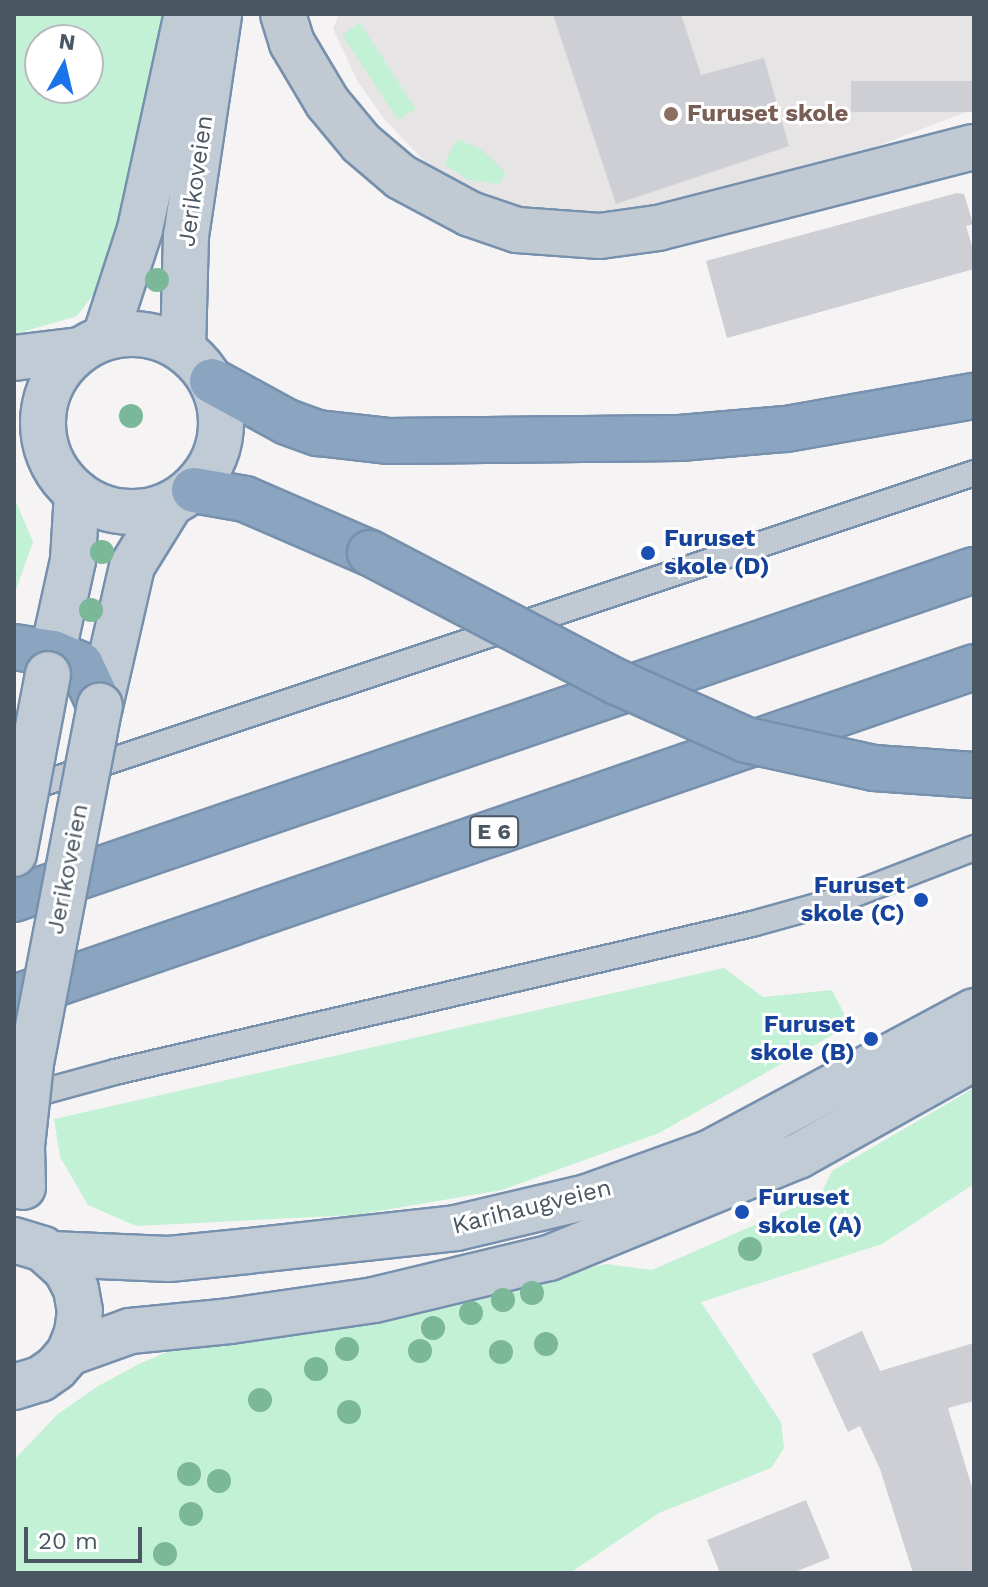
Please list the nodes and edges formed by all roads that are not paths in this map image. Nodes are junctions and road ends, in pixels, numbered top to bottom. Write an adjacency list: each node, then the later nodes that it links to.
1 (187, 14): 5 (main road, Jerikoveien)
2 (219, 14): 6 (main road, Jerikoveien)
3 (283, 14): 4 (street)
4 (974, 147)
5 (93, 344): 6 (main road); 7 (main road); 10 (main road, Jerikoveien)
6 (183, 349): 8 (main road)
7 (14, 358)
8 (212, 381): 9 (highway); 13 (main road)
9 (974, 396)
10 (31, 444): 12 (main road, Jerikoveien)
11 (974, 473): 19 (lane)
12 (77, 493): 13 (main road, Jerikoveien); 15 (main road)
13 (181, 498): 15 (main road); 18 (highway, bridge)
14 (974, 570): 22 (highway)
15 (61, 659): 17 (highway); 21 (main road, bridge)
16 (974, 667): 23 (highway, E 6)
17 (100, 706): 27 (main road, Jerikoveien, bridge)
18 (974, 775)
19 (14, 793)
20 (974, 848): 26 (lane)
21 (14, 854)
22 (14, 899)
23 (14, 998)
24 (974, 1011): 27 (main road, Karihaugveien)
25 (974, 1058): 28 (main road, Karihaugveien)
26 (14, 1100)
27 (33, 1246): 28 (main road, Jerikoveien)
28 (69, 1353): 29 (main road)
29 (17, 1391)

